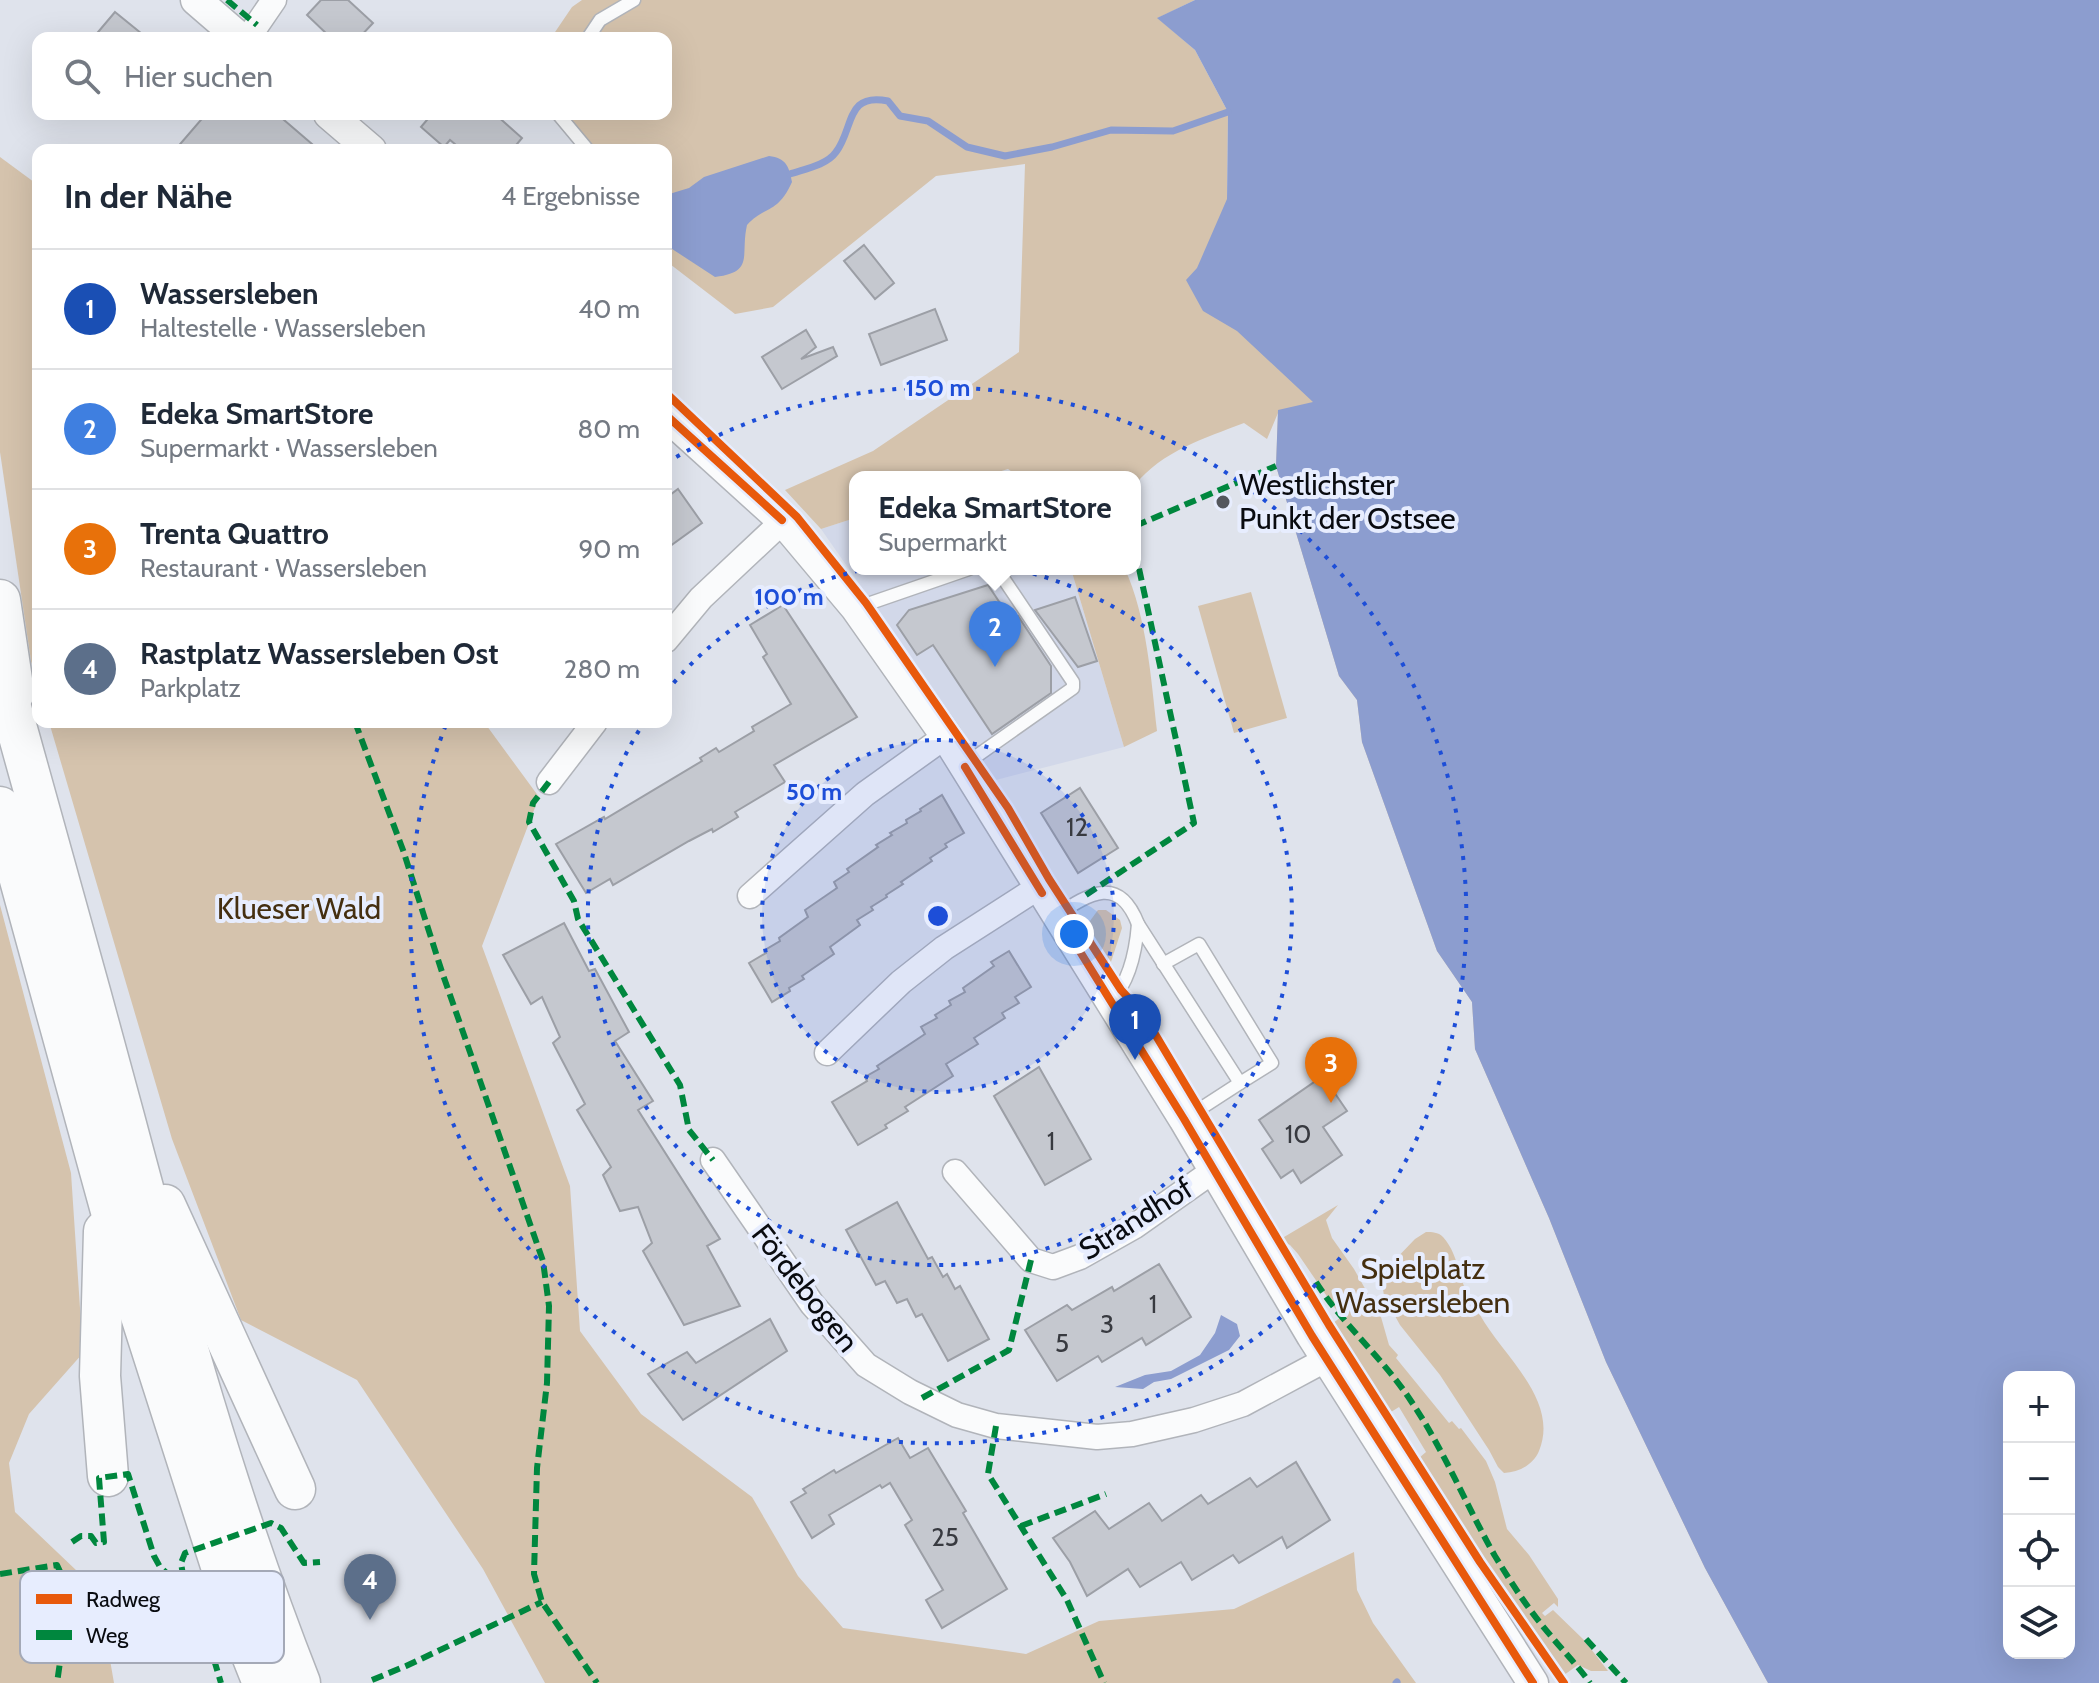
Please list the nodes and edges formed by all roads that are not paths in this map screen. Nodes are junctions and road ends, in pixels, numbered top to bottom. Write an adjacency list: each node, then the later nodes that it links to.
1 (196, 0): 4 (street)
2 (274, 0): 5 (street)
3 (634, 0): 6 (lane)
4 (233, 32)
5 (252, 32)
6 (592, 32)
7 (336, 120): 9 (street)
8 (563, 120): 10 (lane)
9 (364, 144)
10 (583, 144)
11 (672, 420): 12 (street)
12 (783, 521): 16 (street); 17 (street)
13 (952, 575): 16 (lane)
14 (1001, 575): 22 (lane)
15 (0, 600): 21 (highway)
16 (856, 608): 20 (street)
17 (672, 633)
18 (0, 668): 21 (highway)
19 (590, 728): 23 (street)
20 (946, 736): 22 (street); 26 (street)
21 (23, 752): 33 (highway)
22 (964, 765): 25 (street)
23 (549, 782)
24 (0, 807): 38 (highway)
25 (1039, 887): 27 (street); 31 (street)
26 (750, 896)
27 (1057, 915): 28 (lane); 30 (street)
28 (1138, 924): 29 (lane); 30 (lane)
29 (1163, 964): 32 (lane); 32 (lane)
30 (1111, 1001): 34 (street)
31 (827, 1053)
32 (1240, 1083): 34 (lane)
33 (124, 1116): 41 (highway); 43 (highway)
34 (1184, 1119): 36 (street)
35 (713, 1160): 39 (street, Fördebogen)
36 (1213, 1171): 37 (street, Strandhof); 39 (street)
37 (955, 1172)
38 (105, 1195): 40 (highway); 42 (highway)
39 (1327, 1359): 48 (street)
40 (108, 1476)
41 (295, 1489)
42 (223, 1571)
43 (258, 1571)
44 (284, 1643): 47 (highway)
45 (255, 1663): 46 (highway)
46 (263, 1683)
47 (300, 1683)
48 (1533, 1683)

